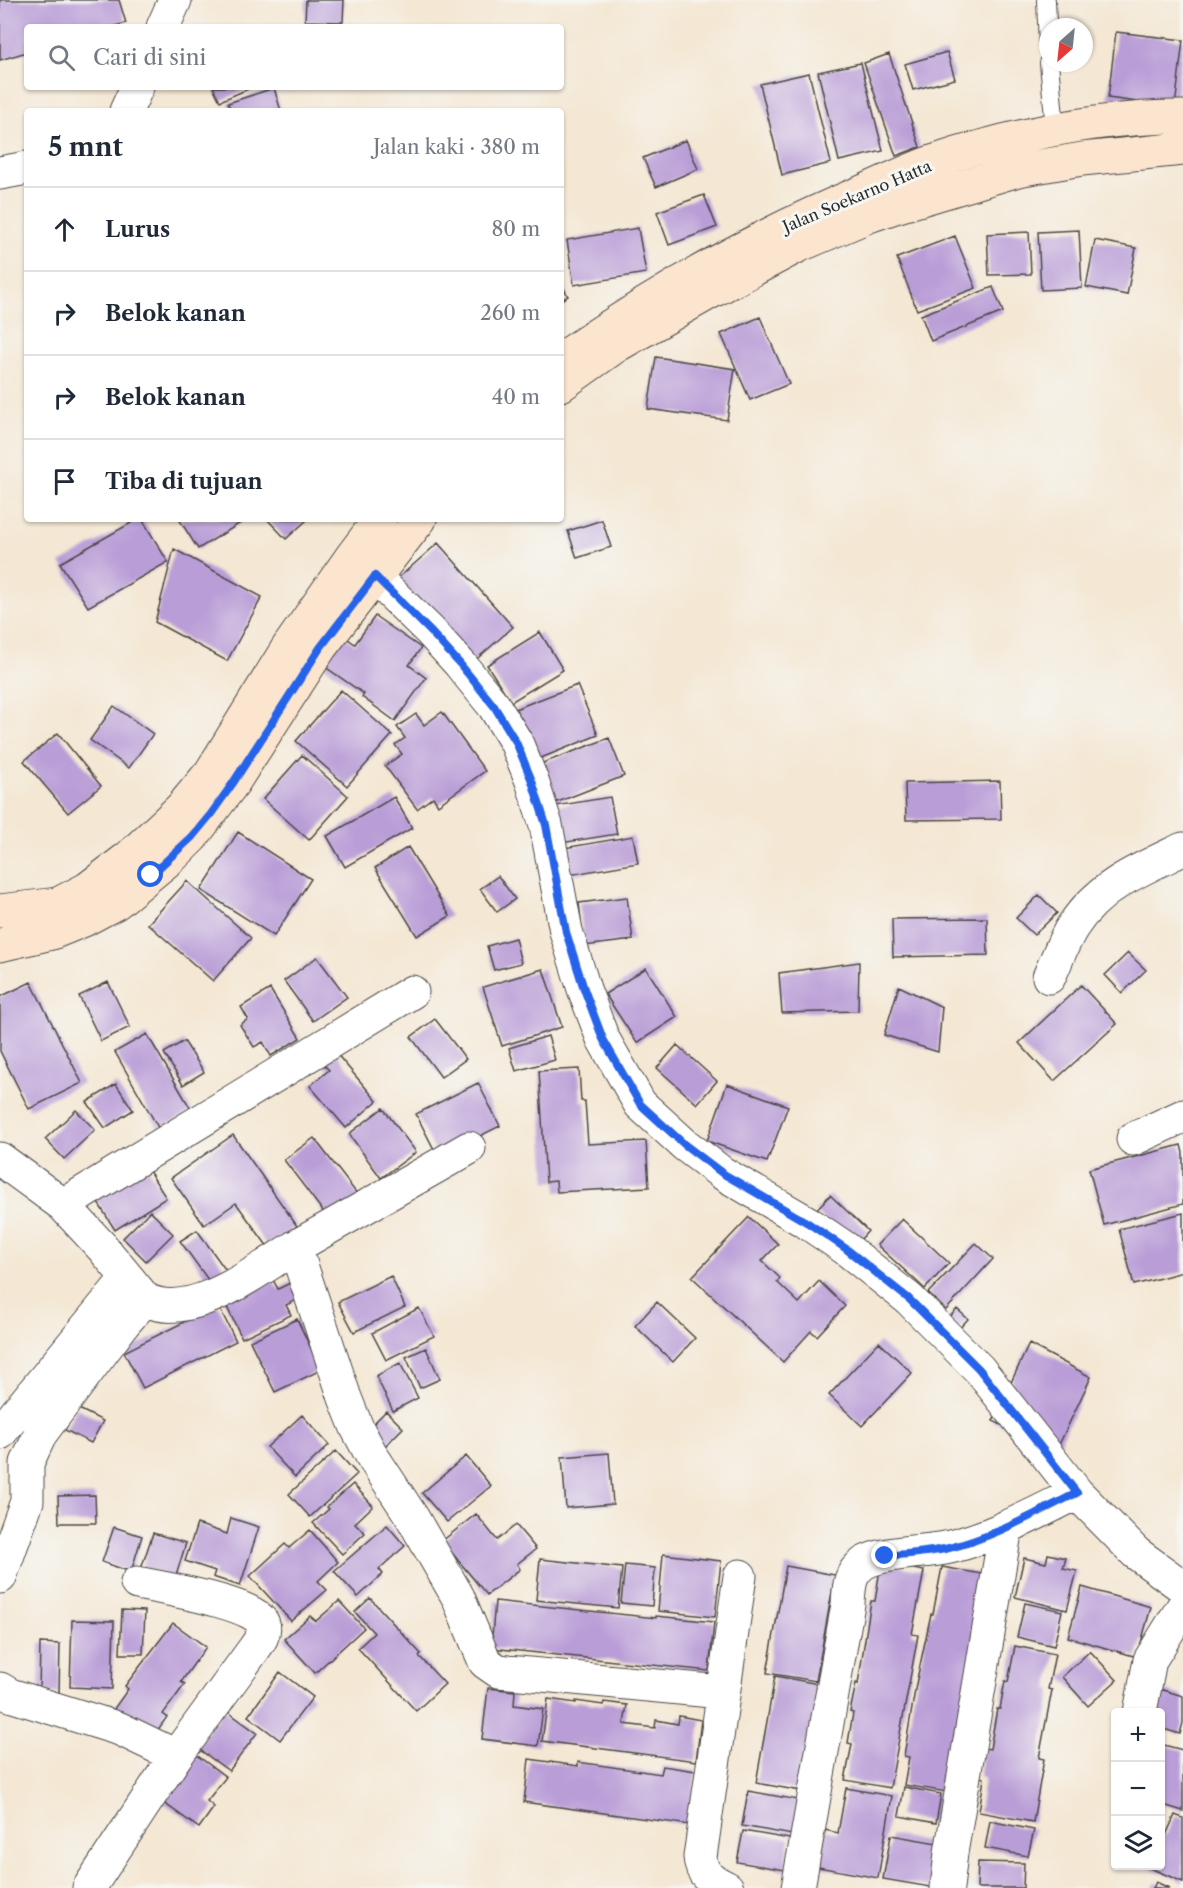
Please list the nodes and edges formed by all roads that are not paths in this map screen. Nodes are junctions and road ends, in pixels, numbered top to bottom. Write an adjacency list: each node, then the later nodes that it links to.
1 (175, 0): 4 (street)
2 (1046, 0): 3 (lane)
3 (1047, 18)
4 (164, 24)
5 (1050, 72): 9 (lane)
6 (136, 90): 7 (street)
7 (127, 108)
8 (1183, 117): 9 (main road, Jalan Soekarno Hatta)
9 (1055, 128): 13 (main road, Jalan Soekarno Hatta)
10 (1183, 149): 14 (main road, Jalan Soekarno Hatta)
11 (24, 169): 12 (street)
12 (0, 173)
13 (564, 357)
14 (564, 383)
15 (379, 522): 17 (main road)
16 (416, 522): 17 (main road)
17 (363, 566): 18 (main road); 32 (street)
18 (222, 777): 20 (main road); 21 (main road)
19 (1183, 849): 22 (street)
20 (0, 911)
21 (0, 945)
22 (1049, 976)
23 (412, 992): 28 (street)
24 (1183, 1116): 25 (street)
25 (1133, 1139)
26 (469, 1148): 29 (street)
27 (0, 1160): 28 (street)
28 (63, 1205): 30 (street)
29 (295, 1247): 30 (street); 40 (street)
30 (136, 1289): 31 (street); 35 (street)
31 (0, 1433)
32 (1077, 1493): 33 (street); 37 (street)
33 (1006, 1527): 45 (street); 46 (street)
34 (740, 1576): 40 (street)
35 (0, 1577)
36 (137, 1583): 42 (street)
37 (1183, 1587)
38 (1183, 1607): 41 (street)
39 (0, 1689): 42 (street)
40 (722, 1692): 43 (street)
41 (1141, 1708)
42 (176, 1756): 44 (street)
43 (712, 1875)
44 (89, 1888)
45 (798, 1888)
46 (947, 1888)

